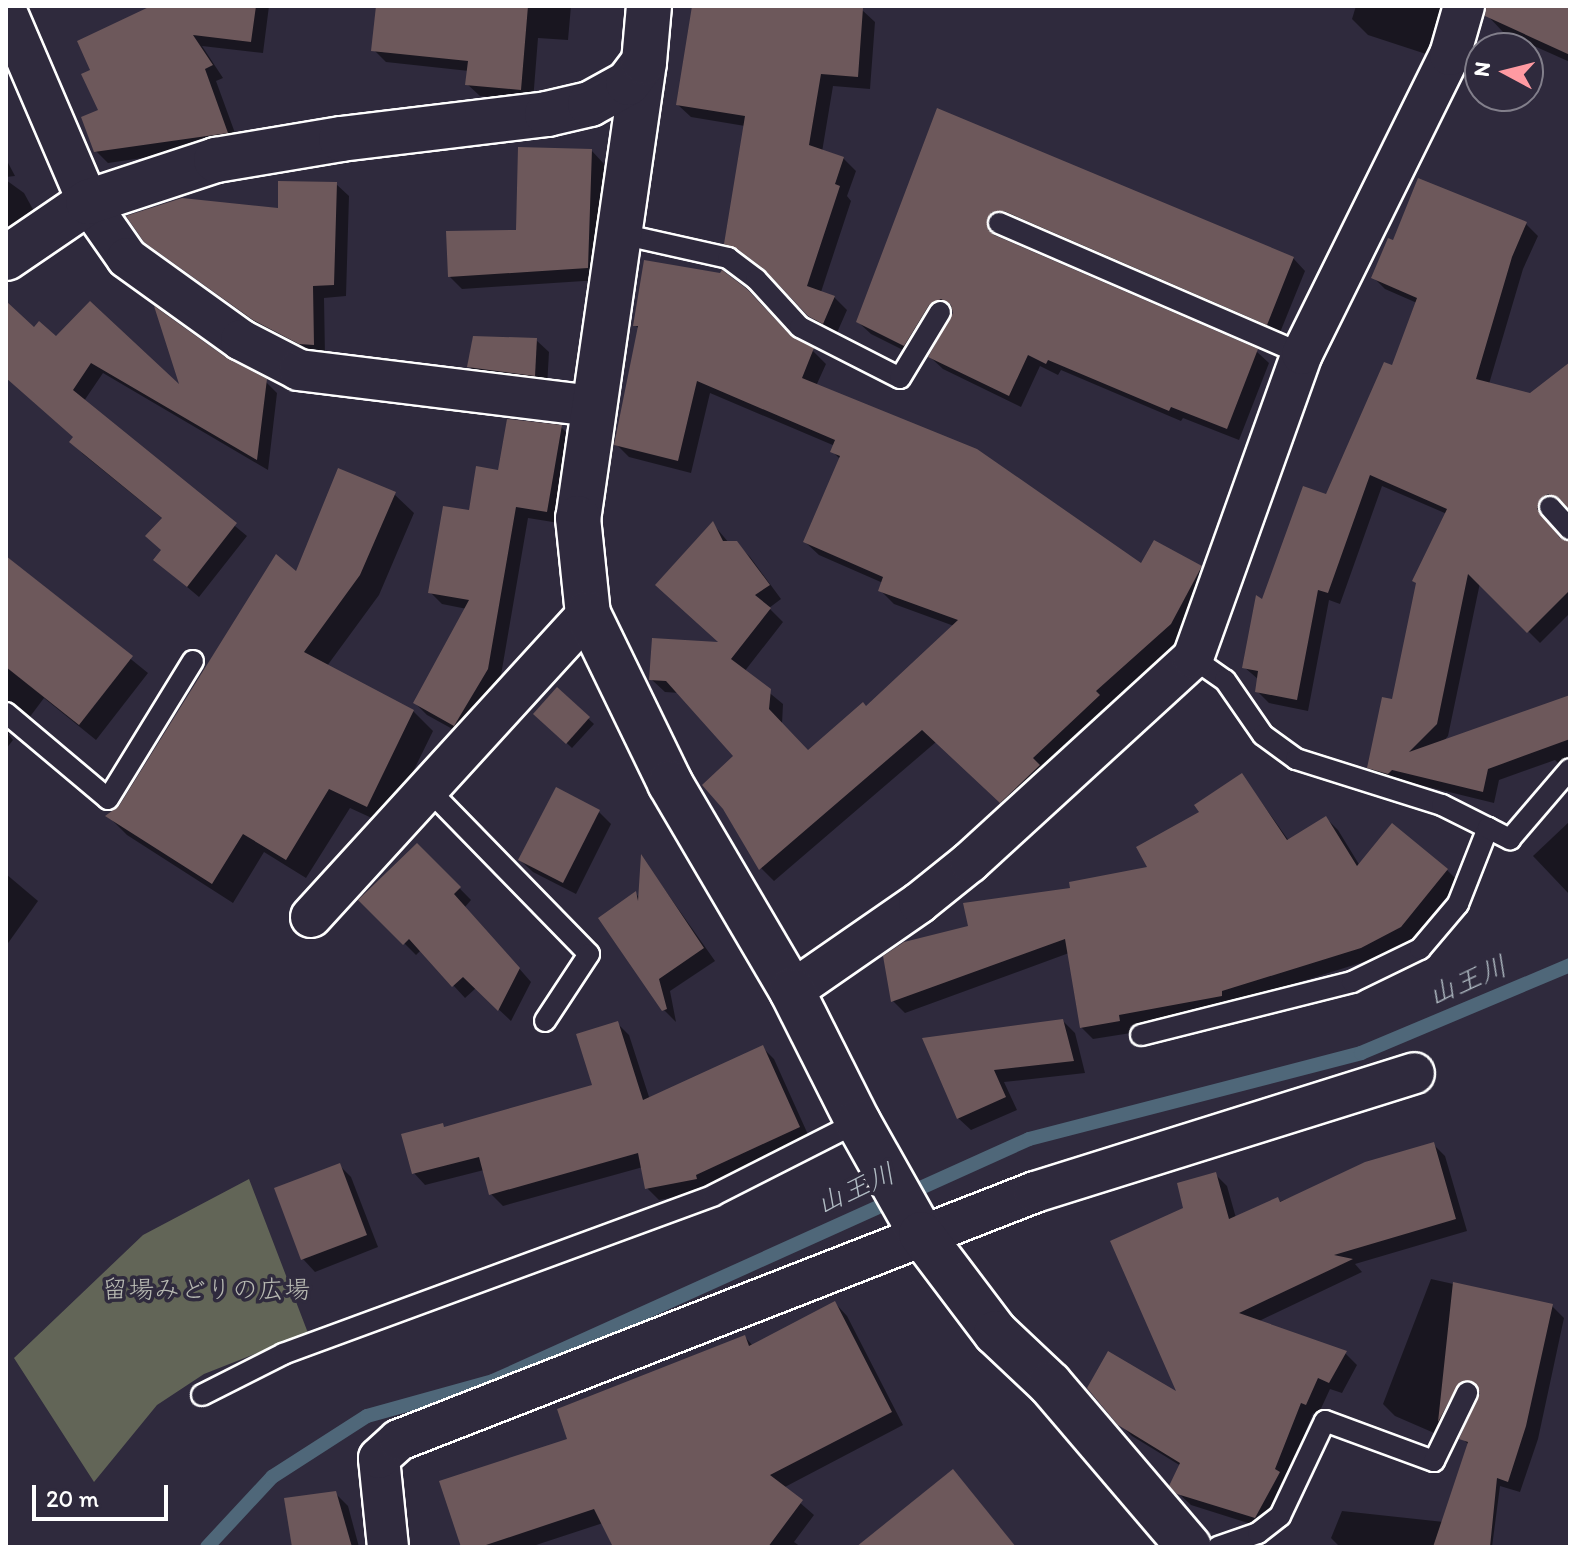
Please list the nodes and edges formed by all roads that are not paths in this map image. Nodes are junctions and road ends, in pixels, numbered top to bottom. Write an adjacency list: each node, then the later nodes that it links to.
1 (649, 6): 4 (street)
2 (1464, 6): 10 (street)
3 (6, 11): 5 (street)
4 (644, 62): 5 (street); 7 (street)
5 (88, 202): 8 (street); 11 (street)
6 (999, 223): 10 (lane)
7 (621, 234): 9 (lane); 11 (street)
8 (6, 258)
9 (940, 312)
10 (1302, 354): 15 (street)
11 (594, 406): 14 (street)
12 (1550, 507): 13 (lane)
13 (1570, 529)
14 (588, 614): 19 (street); 22 (street)
15 (1193, 658): 20 (lane); 22 (street)
16 (193, 661): 17 (lane)
17 (6, 713)
18 (1570, 769): 20 (lane)
19 (429, 790): 21 (street); 23 (lane)
20 (1488, 828): 24 (lane)
21 (311, 917)
22 (792, 991): 26 (street)
23 (545, 1021)
24 (1141, 1035)
25 (1414, 1073): 27 (street)
26 (866, 1137): 27 (street); 29 (lane)
27 (921, 1234): 30 (street); 31 (street)
28 (1467, 1393): 30 (lane)
29 (202, 1395)
30 (1194, 1546)
31 (388, 1547)

